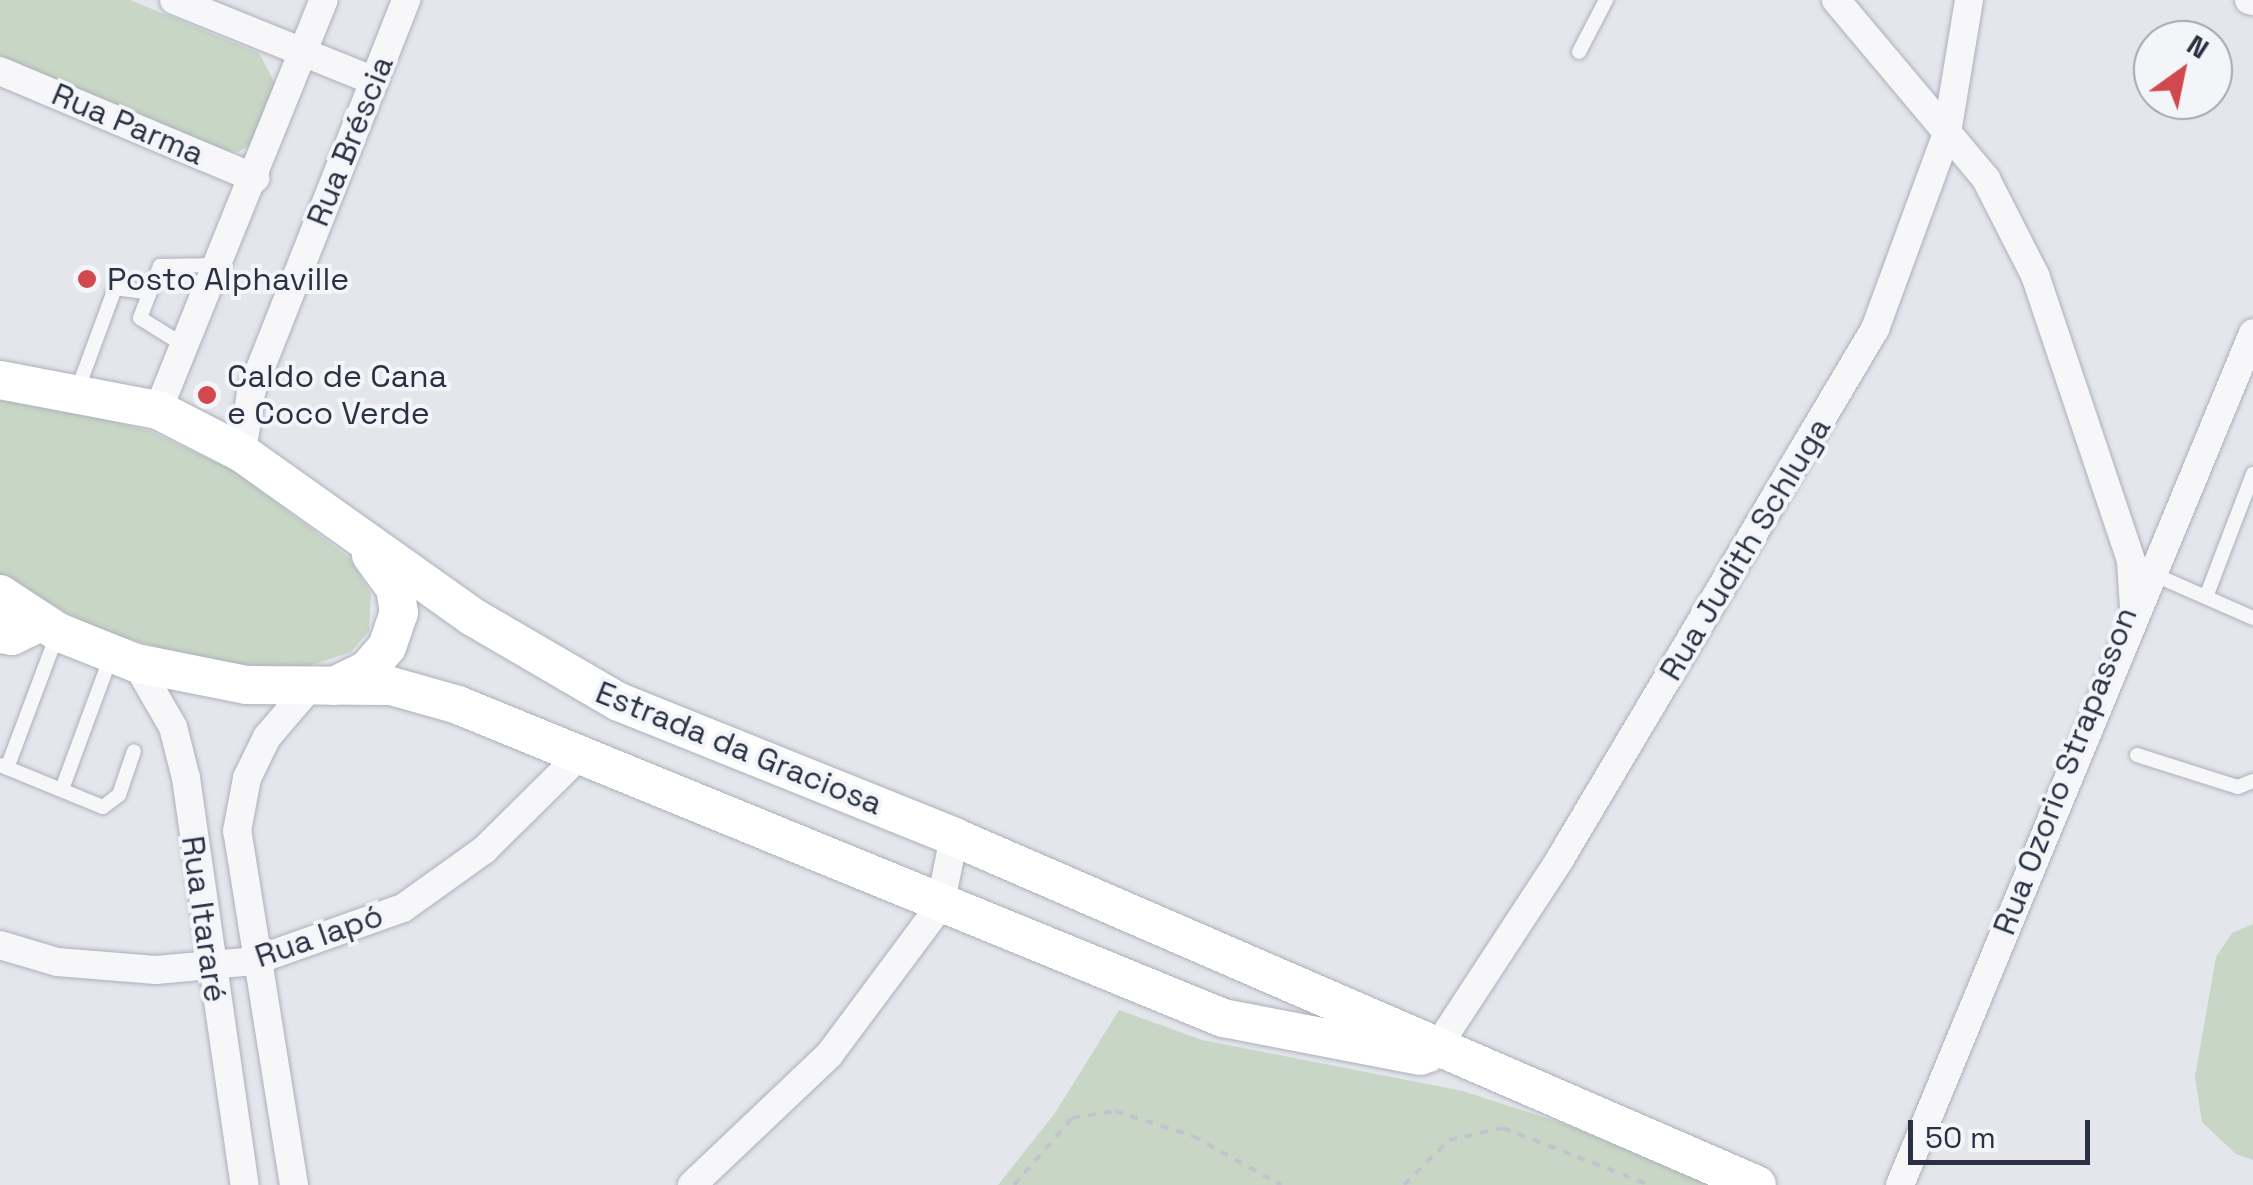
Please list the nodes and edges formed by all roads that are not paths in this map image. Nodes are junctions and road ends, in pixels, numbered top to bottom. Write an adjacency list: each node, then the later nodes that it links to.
1 (174, 0): 7 (street)
2 (324, 0): 7 (street)
3 (406, 0): 10 (street, Rua Bréscia)
4 (1606, 0): 8 (lane)
5 (1836, 0): 11 (street, Rua Ozorio Strapasson)
6 (1969, 0): 11 (street, Rua Judith Schluga)
7 (302, 52): 10 (street); 12 (street)
8 (1579, 52)
9 (0, 71): 12 (street, Rua Parma)
10 (374, 81): 20 (street, Rua Bréscia)
11 (1948, 133): 26 (street, Rua Ozorio Strapasson); 43 (street, Rua Judith Schluga)
12 (255, 178): 13 (street)
13 (218, 265): 14 (lane); 16 (street)
14 (150, 292): 16 (lane); 18 (lane)
15 (2253, 333): 23 (street)
16 (185, 346): 19 (street)
17 (0, 380): 18 (main road, Estrada da Graciosa)
18 (77, 392): 19 (main road, Estrada da Graciosa)
19 (158, 410): 20 (main road, Estrada da Graciosa)
20 (242, 453): 22 (main road, Estrada da Graciosa)
21 (2253, 474): 25 (lane)
22 (349, 530): 31 (main road); 38 (main road, Estrada da Graciosa)
23 (2153, 574): 25 (lane); 26 (street)
24 (0, 594): 28 (main road, Estrada da Graciosa)
25 (2206, 597): 27 (lane)
26 (2134, 608): 48 (street, Rua Ozorio Strapasson)
27 (2253, 618)
28 (50, 627): 29 (main road); 30 (main road, Estrada da Graciosa); 35 (lane)
29 (0, 634)
30 (124, 658): 31 (main road, Estrada da Graciosa); 37 (lane); 42 (street, Rua Itararé)
31 (321, 687): 33 (main road, Estrada da Graciosa); 41 (street, Rua Itararé)
32 (134, 751): 37 (lane)
33 (582, 753): 39 (main road, Estrada da Graciosa); 41 (street, Rua Iapó)
34 (2137, 756): 36 (lane)
35 (3, 766): 37 (lane)
36 (2253, 781)
37 (62, 789)
38 (954, 836): 39 (street); 43 (main road, Estrada da Graciosa)
39 (940, 906): 43 (main road, Estrada da Graciosa); 46 (street)
40 (0, 945): 42 (street, Rua Iapó)
41 (254, 961): 42 (street, Rua Iapó); 45 (street, Rua Itararé)
42 (209, 966): 44 (street, Rua Itararé)
43 (1434, 1052): 47 (main road, Estrada da Graciosa)
44 (245, 1185)
45 (294, 1185)
46 (692, 1185)
47 (1757, 1185)
48 (1900, 1185)

